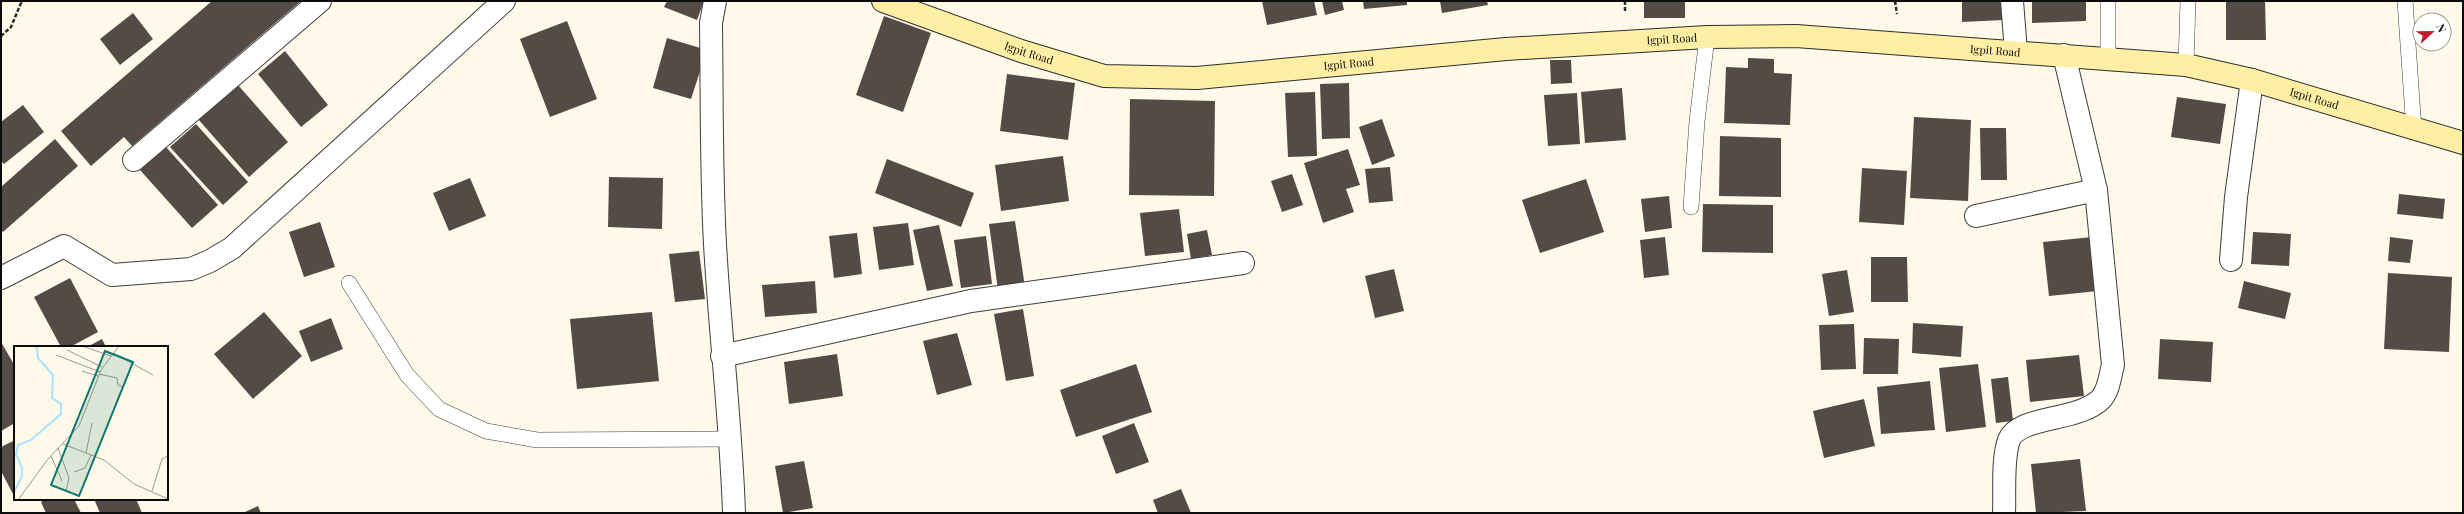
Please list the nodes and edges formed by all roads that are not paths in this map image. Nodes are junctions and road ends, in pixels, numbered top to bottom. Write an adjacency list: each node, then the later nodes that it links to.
1 (320, 1): 17 (street)
2 (504, 1): 23 (street)
3 (715, 1): 25 (street)
4 (883, 1): 9 (street, Igpit Road)
5 (2012, 1): 10 (street)
6 (2108, 1): 12 (lane)
7 (2188, 1): 13 (lane)
8 (2405, 1): 15 (lane)
9 (1707, 37): 10 (street, Igpit Road); 19 (lane)
10 (2016, 52): 11 (street, Igpit Road)
11 (2064, 55): 12 (street, Igpit Road); 18 (street)
12 (2108, 59): 13 (street, Igpit Road)
13 (2186, 65): 14 (street, Igpit Road)
14 (2252, 80): 15 (street, Igpit Road); 21 (street)
15 (2414, 130): 16 (street, Igpit Road)
16 (2463, 143)
17 (134, 160)
18 (2096, 190): 20 (street); 28 (street)
19 (1691, 207)
20 (1976, 216)
21 (2231, 260)
22 (1243, 263): 25 (street)
23 (1, 278)
24 (349, 283): 26 (lane)
25 (722, 356): 26 (street)
26 (731, 439): 27 (street)
27 (734, 513)
28 (2004, 513)

